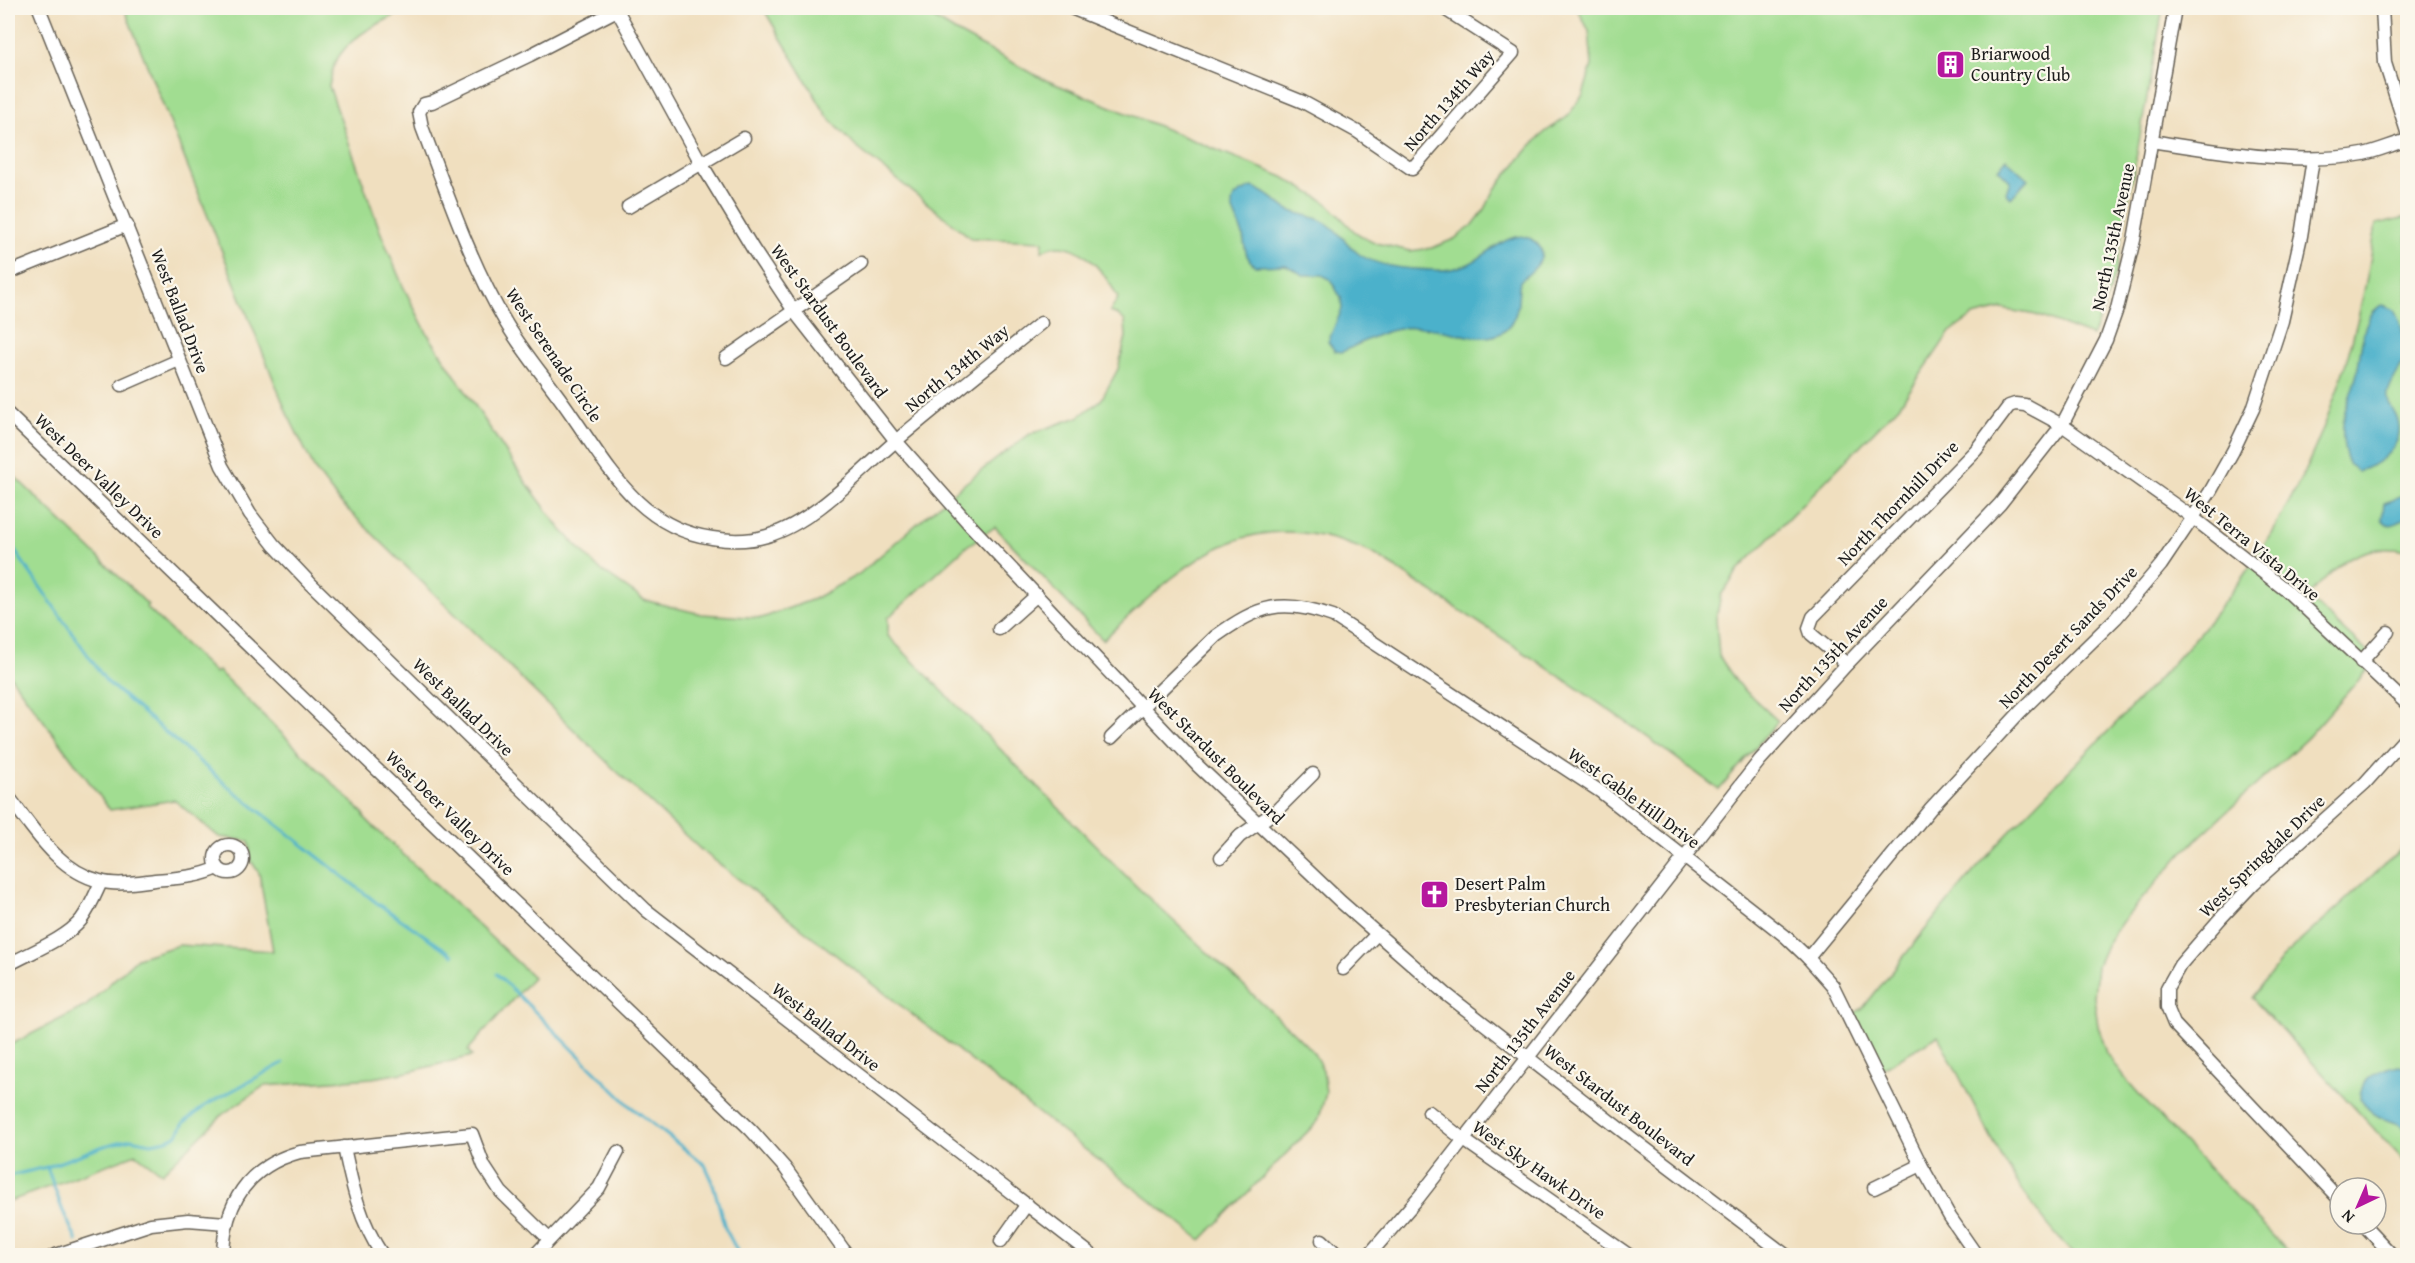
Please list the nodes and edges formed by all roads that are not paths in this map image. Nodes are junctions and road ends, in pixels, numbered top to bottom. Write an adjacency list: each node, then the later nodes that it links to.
1 (39, 8): 14 (street, West Ballad Drive)
2 (618, 8): 12 (street, West Stardust Boulevard); 24 (street, West Serenade Circle)
3 (1071, 8): 4 (street, North 134th Way)
4 (1443, 8)
5 (2175, 8): 10 (street, North 135th Avenue)
6 (2382, 8): 7 (street)
7 (2408, 135)
8 (744, 138): 12 (street)
9 (2408, 140): 11 (street)
10 (2151, 141): 11 (street); 23 (street, North 135th Avenue)
11 (2313, 159): 25 (street, North Desert Sands Drive)
12 (701, 163): 13 (street); 17 (street, West Stardust Boulevard)
13 (628, 207)
14 (127, 225): 16 (street); 20 (street, West Ballad Drive)
15 (861, 264): 17 (street)
16 (8, 273)
17 (794, 311): 19 (street); 24 (street, West Stardust Boulevard)
18 (1041, 323): 24 (street, North 134th Way)
19 (726, 358)
20 (179, 360): 21 (street); 54 (street, West Ballad Drive)
21 (122, 385)
22 (8, 414): 65 (street, West Deer Valley Drive)
23 (2062, 425): 25 (street, West Terra Vista Drive); 30 (street, North 135th Avenue); 30 (street, North Thornhill Drive)
24 (896, 441): 26 (street, West Stardust Boulevard)
25 (2193, 517): 29 (street, West Terra Vista Drive); 43 (street, North Desert Sands Drive)
26 (1037, 595): 27 (street); 32 (street, West Stardust Boulevard)
27 (999, 629)
28 (2388, 632): 29 (street)
29 (2361, 662): 31 (street, West Terra Vista Drive)
30 (1847, 664): 39 (street, North 135th Avenue)
31 (2408, 705)
32 (1143, 708): 34 (street); 37 (street, West Stardust Boulevard); 39 (street, West Gable Hill Drive)
33 (2408, 735): 52 (street, West Springdale Drive)
34 (1111, 738)
35 (1313, 774): 37 (street)
36 (8, 796): 41 (street)
37 (1257, 824): 38 (street); 42 (street, West Stardust Boulevard)
38 (1221, 856)
39 (1684, 856): 43 (street, West Gable Hill Drive); 46 (street, North 135th Avenue)
40 (218, 868): 41 (street)
41 (101, 882): 44 (street)
42 (1377, 934): 45 (street); 46 (street, West Stardust Boulevard)
43 (1808, 957): 51 (street, West Gable Hill Drive)
44 (8, 965)
45 (1343, 969)
46 (1528, 1058): 48 (street, North 135th Avenue); 70 (street, West Stardust Boulevard)
47 (1429, 1112): 48 (street, West Sky Hawk Drive)
48 (1464, 1140): 68 (street, North 135th Avenue); 69 (street, West Sky Hawk Drive)
49 (344, 1147): 55 (street); 57 (street); 63 (street)
50 (618, 1152): 57 (street)
51 (1921, 1165): 53 (street); 71 (street, West Gable Hill Drive)
52 (2328, 1187)
53 (1874, 1188)
54 (1028, 1204): 59 (street); 66 (street, West Ballad Drive)
55 (226, 1223): 60 (street); 62 (street)
56 (2374, 1236): 72 (street)
57 (549, 1239): 64 (street)
58 (1322, 1240): 67 (street)
59 (1001, 1241)
60 (75, 1252): 61 (street)
61 (53, 1256)
62 (223, 1256)
63 (383, 1256)
64 (534, 1256)
65 (848, 1256)
66 (1093, 1256)
67 (1339, 1256)
68 (1368, 1256)
69 (1630, 1256)
70 (1787, 1256)
71 (1977, 1256)
72 (2393, 1256)

